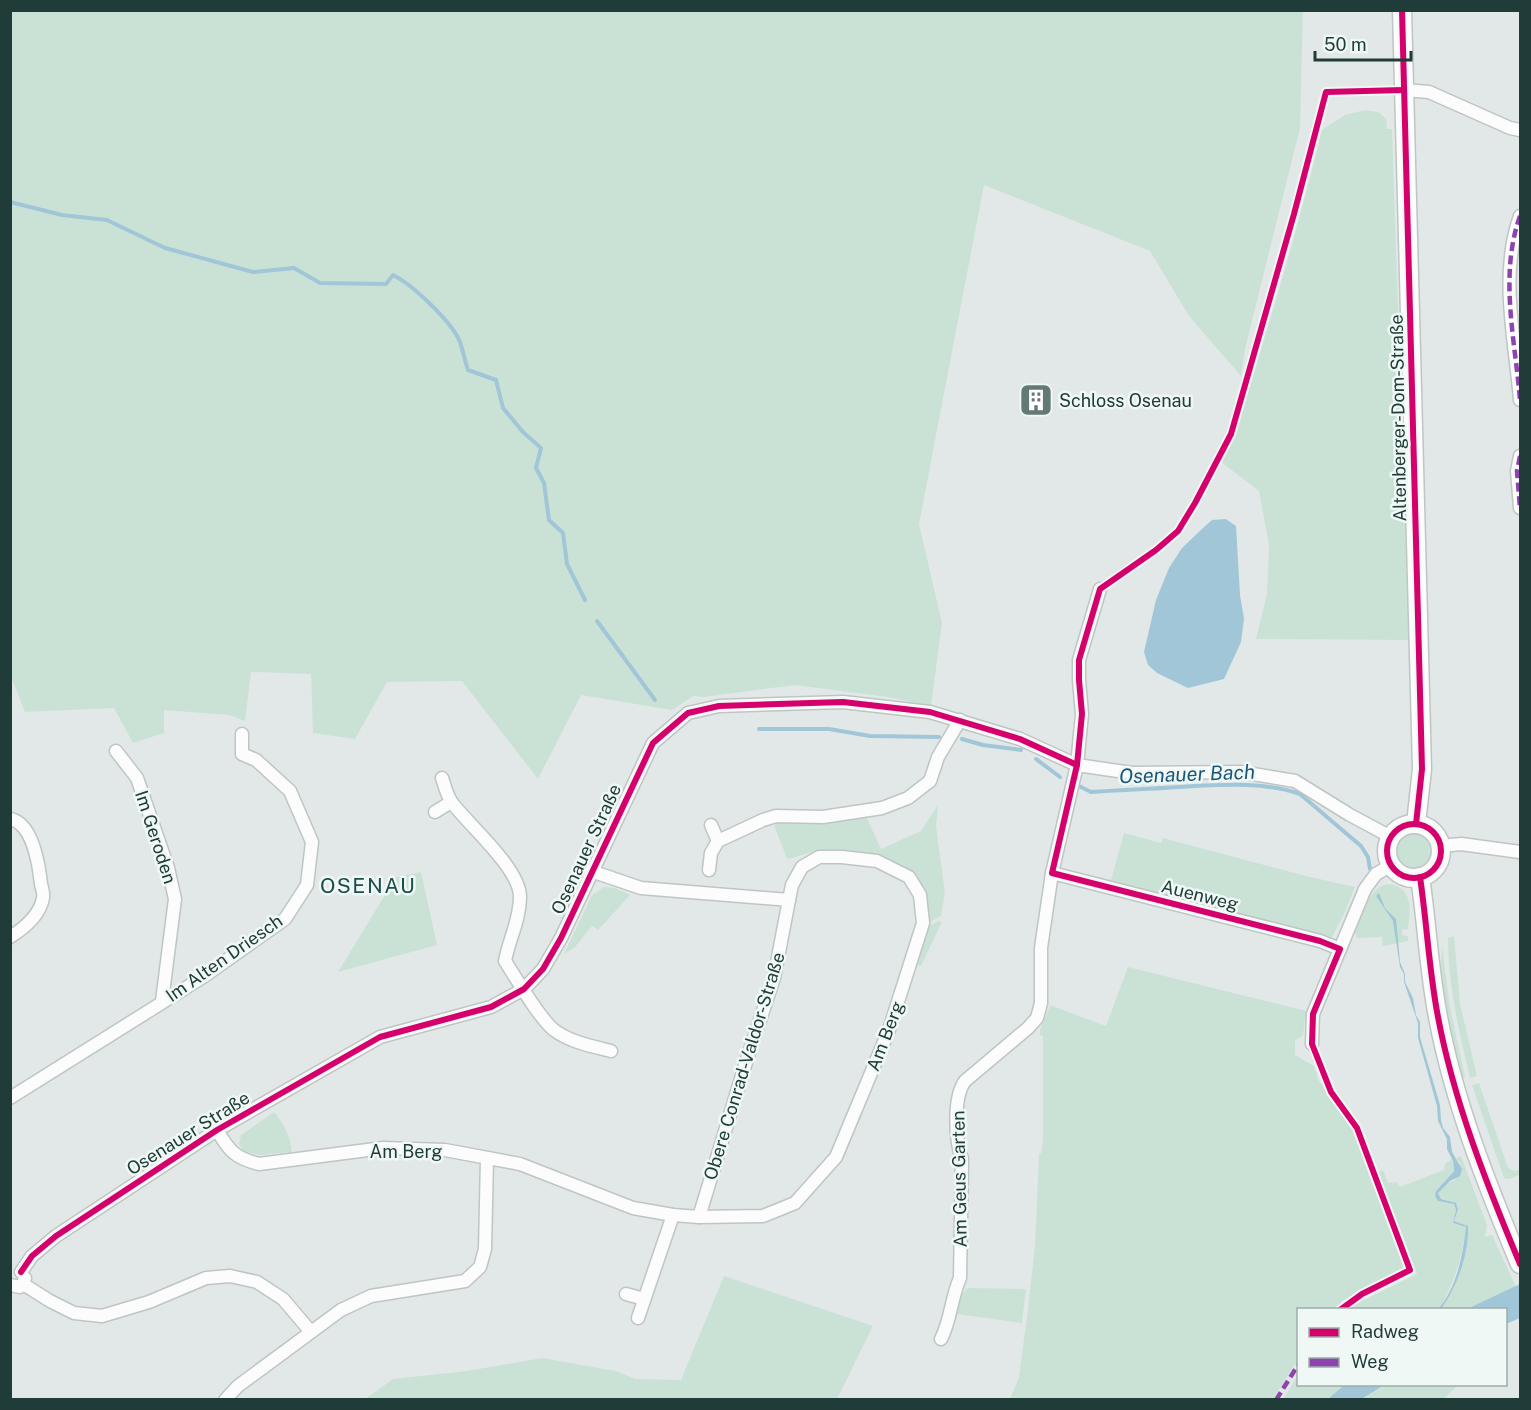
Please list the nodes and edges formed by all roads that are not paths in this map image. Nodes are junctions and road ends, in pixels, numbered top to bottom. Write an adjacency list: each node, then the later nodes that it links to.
1 (1402, 10): 2 (main road, Altenberger-Dom-Straße)
2 (1404, 90): 3 (street); 17 (main road, Altenberger-Dom-Straße)
3 (1521, 130)
4 (1521, 216): 5 (street)
5 (1521, 400)
6 (1521, 456): 7 (street)
7 (1521, 507)
8 (1100, 589): 12 (street)
9 (960, 720): 12 (street, Osenauer Straße); 20 (street); 25 (street, Osenauer Straße)
10 (242, 734): 32 (street, Im Alten Driesch)
11 (116, 751): 32 (street, Im Geroden)
12 (1077, 765): 19 (street, Osenauer Straße); 26 (street, Am Geus Garten)
13 (442, 778): 14 (street)
14 (451, 802): 15 (street); 31 (street)
15 (435, 812)
16 (10, 819): 29 (street)
17 (1416, 824): 19 (main road); 21 (main road)
18 (711, 825): 20 (street)
19 (1391, 837): 23 (main road)
20 (718, 841): 24 (street)
21 (1441, 846): 22 (street); 27 (main road)
22 (1521, 852)
23 (1390, 866): 27 (main road); 30 (street)
24 (709, 870)
25 (591, 871): 28 (street); 31 (street, Osenauer Straße)
26 (1052, 873): 30 (street, Auenweg); 46 (street, Am Geus Garten)
27 (1420, 877): 40 (main road)
28 (789, 900): 39 (street, Obere Conrad-Valdor-Straße); 39 (street, Am Berg)
29 (10, 937)
30 (1341, 949): 33 (street)
31 (524, 989): 34 (street); 36 (street, Osenauer Straße)
32 (162, 1001): 35 (street, Im Alten Driesch)
33 (1312, 1044)
34 (611, 1051)
35 (10, 1098)
36 (217, 1130): 37 (street, Am Berg); 41 (street, Osenauer Straße)
37 (487, 1158): 38 (street, Am Berg); 45 (street)
38 (673, 1215): 39 (street, Am Berg); 43 (street)
39 (699, 1217)
40 (1521, 1264)
41 (15, 1282): 45 (street)
42 (626, 1294): 43 (street)
43 (645, 1299): 44 (street)
44 (638, 1318)
45 (311, 1332): 47 (street)
46 (941, 1339)
47 (225, 1400)

